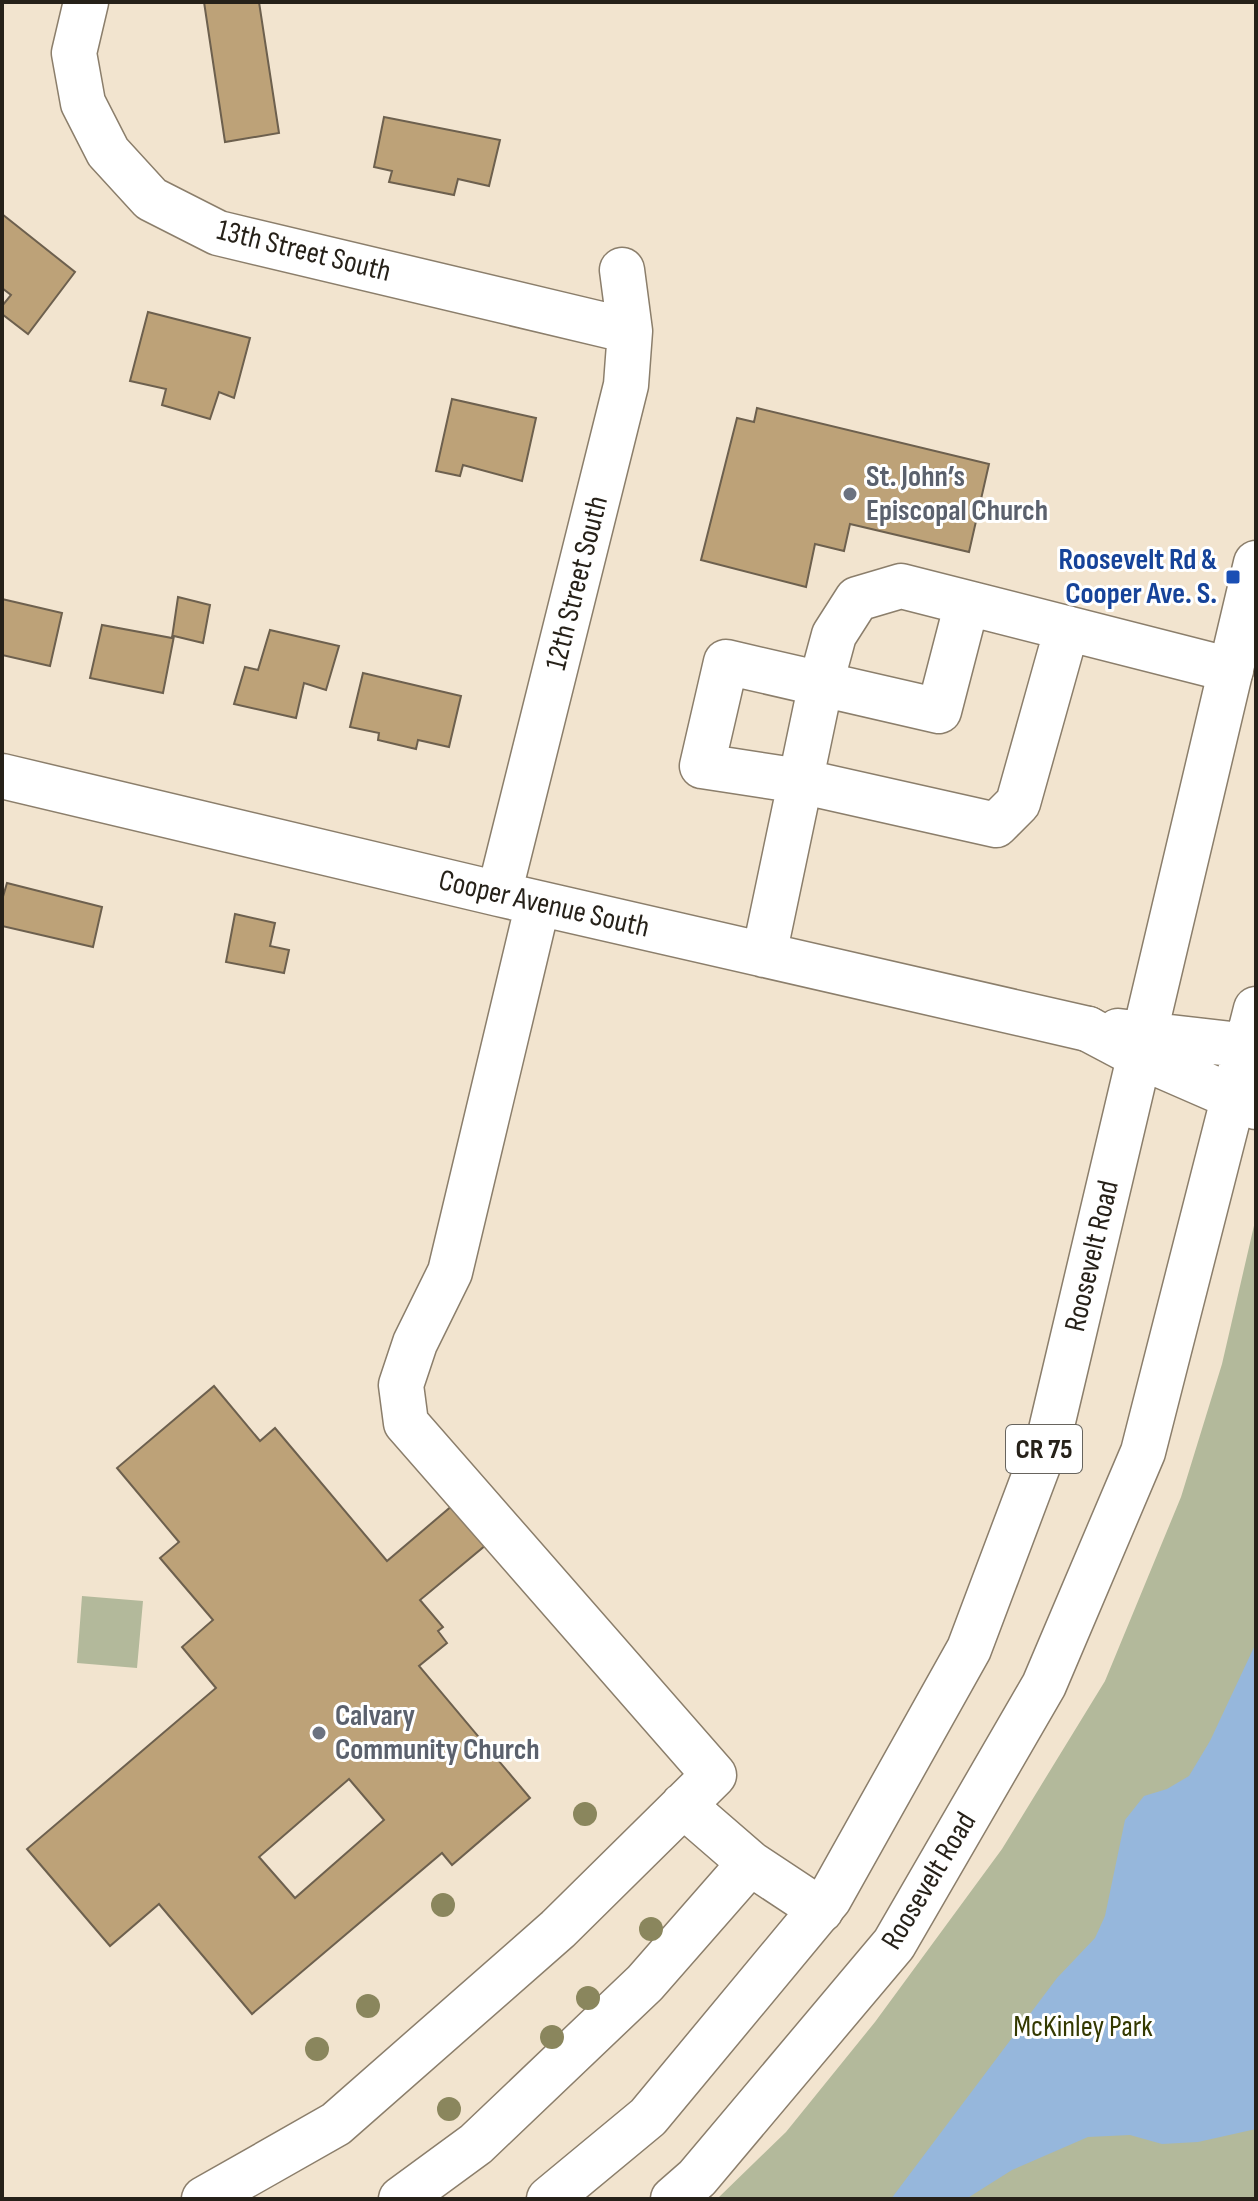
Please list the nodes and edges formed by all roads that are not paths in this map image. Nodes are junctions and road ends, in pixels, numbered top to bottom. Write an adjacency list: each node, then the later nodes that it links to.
1 (86, 2): 3 (main road, 13th Street South)
2 (622, 270): 3 (main road, 12th Street South)
3 (630, 331): 11 (main road, 12th Street South)
4 (1256, 563): 7 (main road, Roosevelt Road / CR 75)
5 (967, 603): 6 (main road); 8 (main road); 8 (main road)
6 (1067, 628): 7 (main road); 10 (main road)
7 (1231, 670): 14 (main road, Roosevelt Road / CR 75)
8 (821, 683): 10 (main road); 10 (main road)
9 (2, 776): 11 (main road, Cooper Avenue South)
10 (800, 781): 12 (main road)
11 (518, 898): 12 (main road, Cooper Avenue South); 16 (main road, 12th Street South)
12 (764, 955): 14 (main road, Cooper Avenue South)
13 (1253, 1034): 14 (main road, Cooper Avenue South); 15 (main road, Roosevelt Road)
14 (1142, 1044): 15 (main road, Cooper Avenue South); 18 (main road, Roosevelt Road / CR 75)
15 (1244, 1102): 22 (main road, Roosevelt Road)
16 (683, 1805): 17 (main road); 19 (main road)
17 (750, 1863): 18 (main road); 20 (main road)
18 (821, 1910): 21 (main road, Roosevelt Road / CR 75)
19 (215, 2197)
20 (401, 2199)
21 (549, 2199)
22 (673, 2199)

